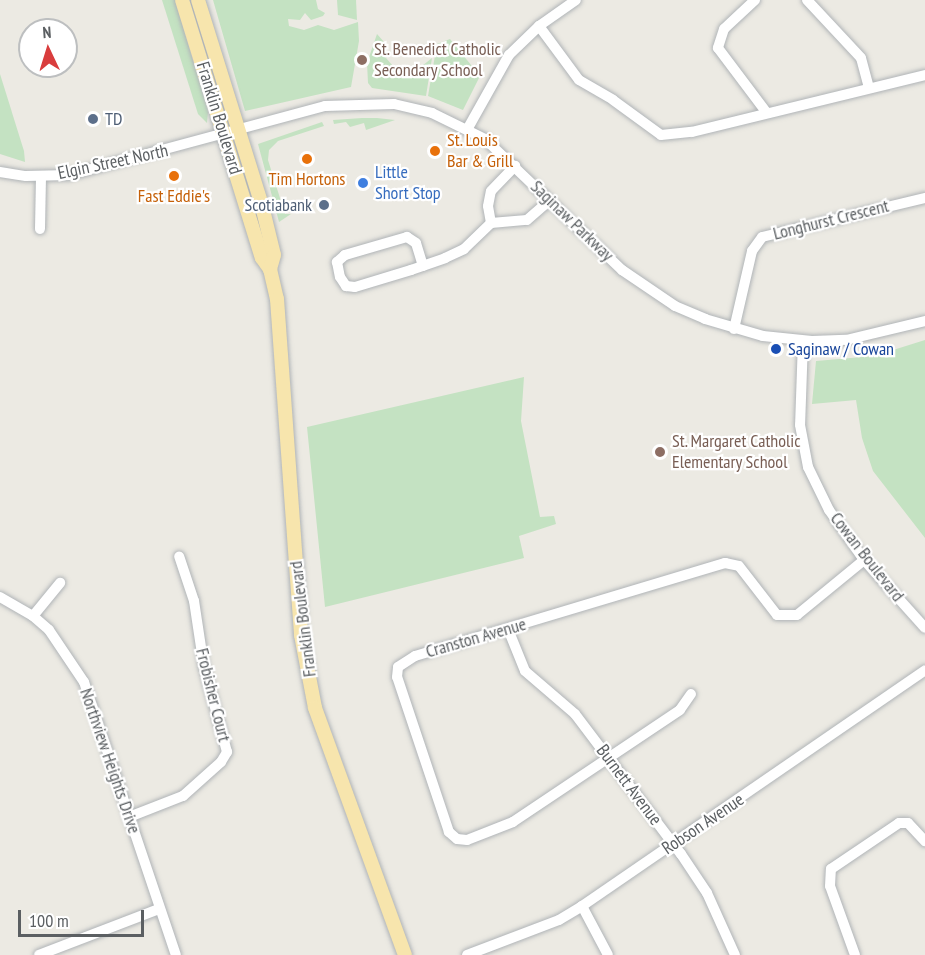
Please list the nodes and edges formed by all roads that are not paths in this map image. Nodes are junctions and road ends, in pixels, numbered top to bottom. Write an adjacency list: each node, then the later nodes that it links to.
1 (182, 0): 12 (main road, Franklin Boulevard)
2 (198, 0): 11 (main road, Franklin Boulevard)
3 (576, 0): 6 (street)
4 (755, 0): 9 (street)
5 (807, 0): 8 (street)
6 (539, 26): 9 (street); 10 (street)
7 (925, 75): 8 (street)
8 (869, 88): 9 (street)
9 (767, 113)
10 (468, 128): 11 (street, Saginaw Parkway); 13 (street, Saginaw Parkway)
11 (239, 131): 12 (street, Saginaw Parkway); 21 (main road, Franklin Boulevard)
12 (224, 135): 15 (street, Elgin Street North); 21 (main road, Franklin Boulevard)
13 (515, 166): 17 (street, Saginaw Parkway); 18 (street)
14 (0, 172): 15 (street, Elgin Street North)
15 (41, 176): 19 (street)
16 (925, 198): 23 (street, Longhurst Crescent)
17 (550, 200): 18 (street); 23 (street, Saginaw Parkway)
18 (491, 223): 20 (street)
19 (40, 229)
20 (423, 266): 20 (street)
21 (270, 269): 42 (main road, Franklin Boulevard)
22 (925, 321): 24 (street, Saginaw Parkway)
23 (734, 329): 24 (street, Saginaw Parkway)
24 (802, 341): 26 (street, Cowan Boulevard)
25 (179, 556): 35 (street, Frobisher Court)
26 (864, 560): 30 (street, Cowan Boulevard); 31 (street, Cranston Avenue)
27 (60, 583): 29 (street)
28 (0, 597): 29 (street, Northview Heights Drive)
29 (33, 616): 35 (street, Northview Heights Drive)
30 (925, 628)
31 (508, 629): 34 (street, Burnett Avenue); 34 (street, Cranston Avenue)
32 (925, 669): 37 (street, Robson Avenue)
33 (691, 694): 34 (street)
34 (609, 757): 37 (street, Burnett Avenue)
35 (129, 816): 39 (street, Northview Heights Drive)
36 (925, 841): 46 (street)
37 (672, 844): 38 (street, Robson Avenue); 45 (street, Burnett Avenue)
38 (582, 906): 43 (street, Robson Avenue); 44 (street)
39 (159, 909): 40 (street); 41 (street, Northview Heights Drive)
40 (39, 955)
41 (176, 955)
42 (405, 955)
43 (467, 955)
44 (608, 955)
45 (735, 955)
46 (855, 955)

